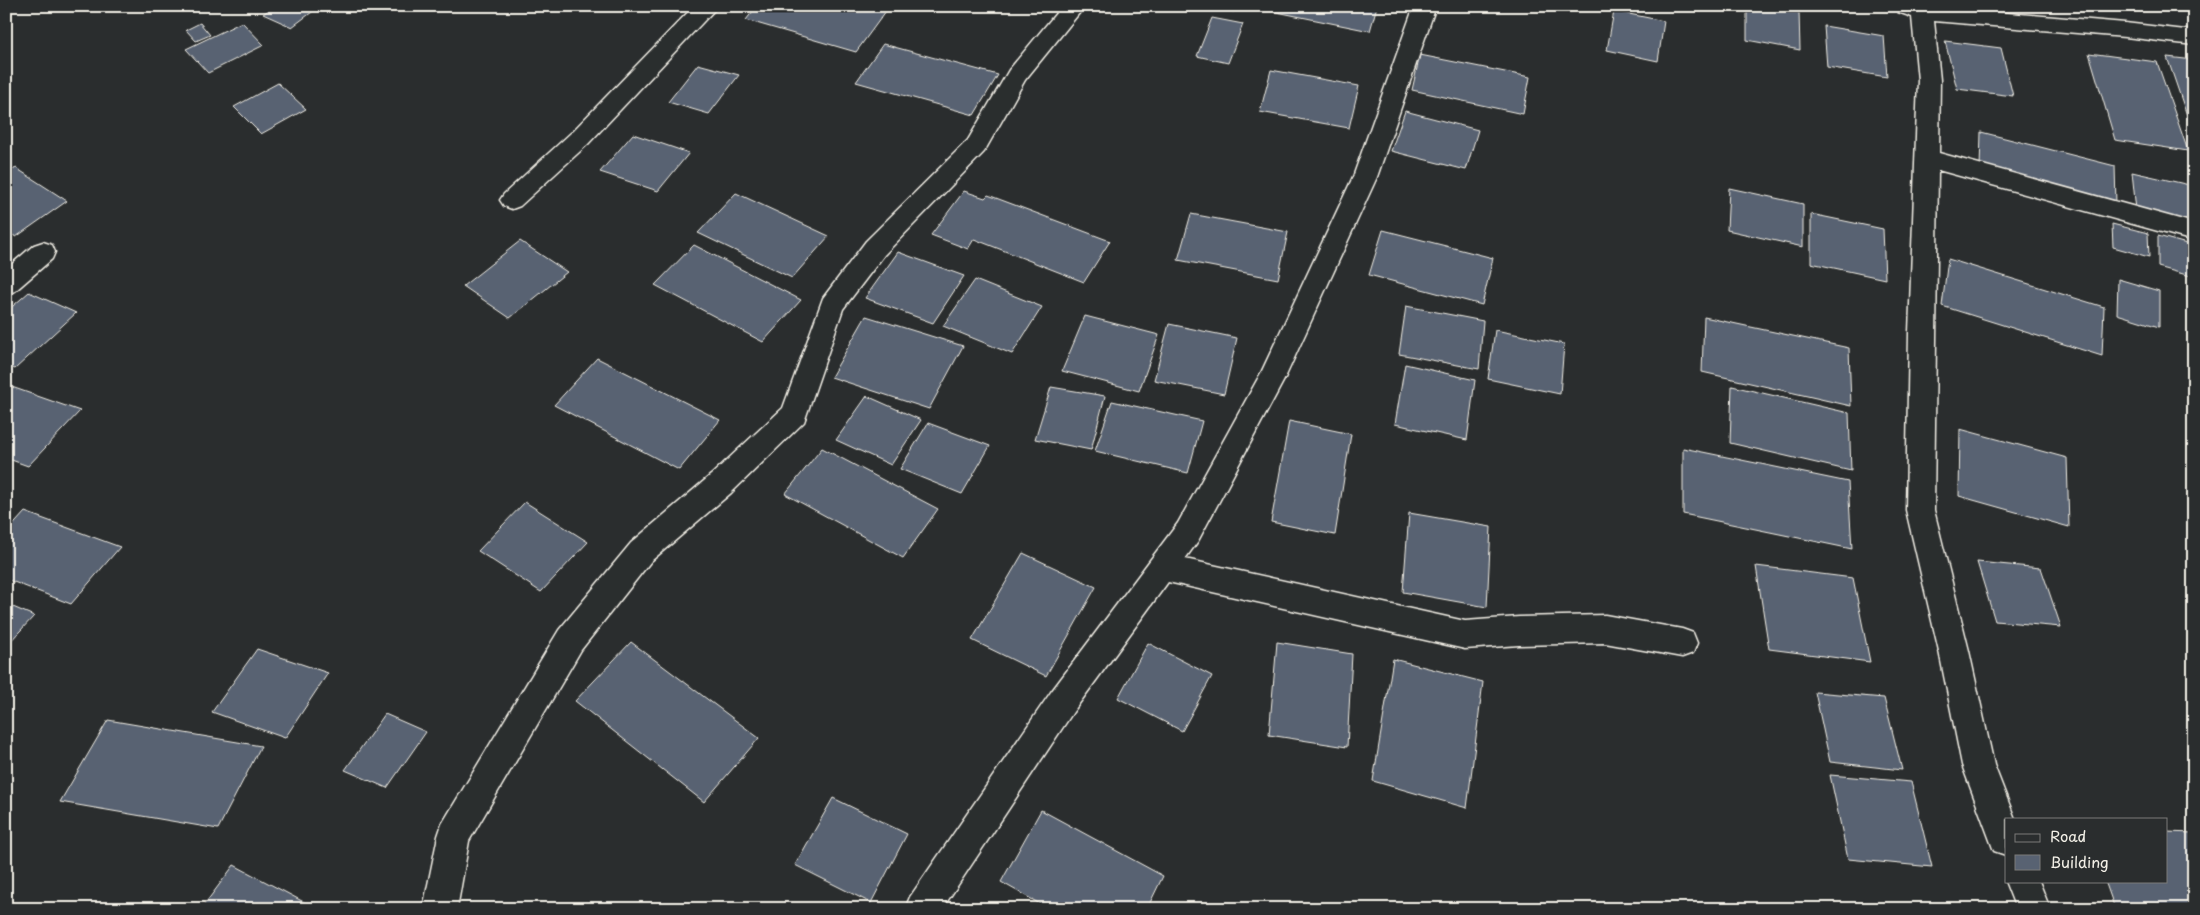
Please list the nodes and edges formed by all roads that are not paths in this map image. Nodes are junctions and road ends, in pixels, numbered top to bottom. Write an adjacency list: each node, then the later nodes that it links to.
1 (707, 6): 7 (street)
2 (1074, 6): 15 (street)
3 (1425, 6): 11 (street)
4 (1913, 9): 5 (street); 6 (street)
5 (2194, 38)
6 (1927, 158): 8 (street); 13 (street)
7 (512, 200)
8 (2194, 232)
9 (43, 252): 10 (street)
10 (6, 284)
11 (1162, 567): 12 (street); 16 (street)
12 (1682, 642)
13 (2005, 836)
14 (2022, 882): 17 (street)
15 (440, 909)
16 (922, 909)
17 (2033, 909)

